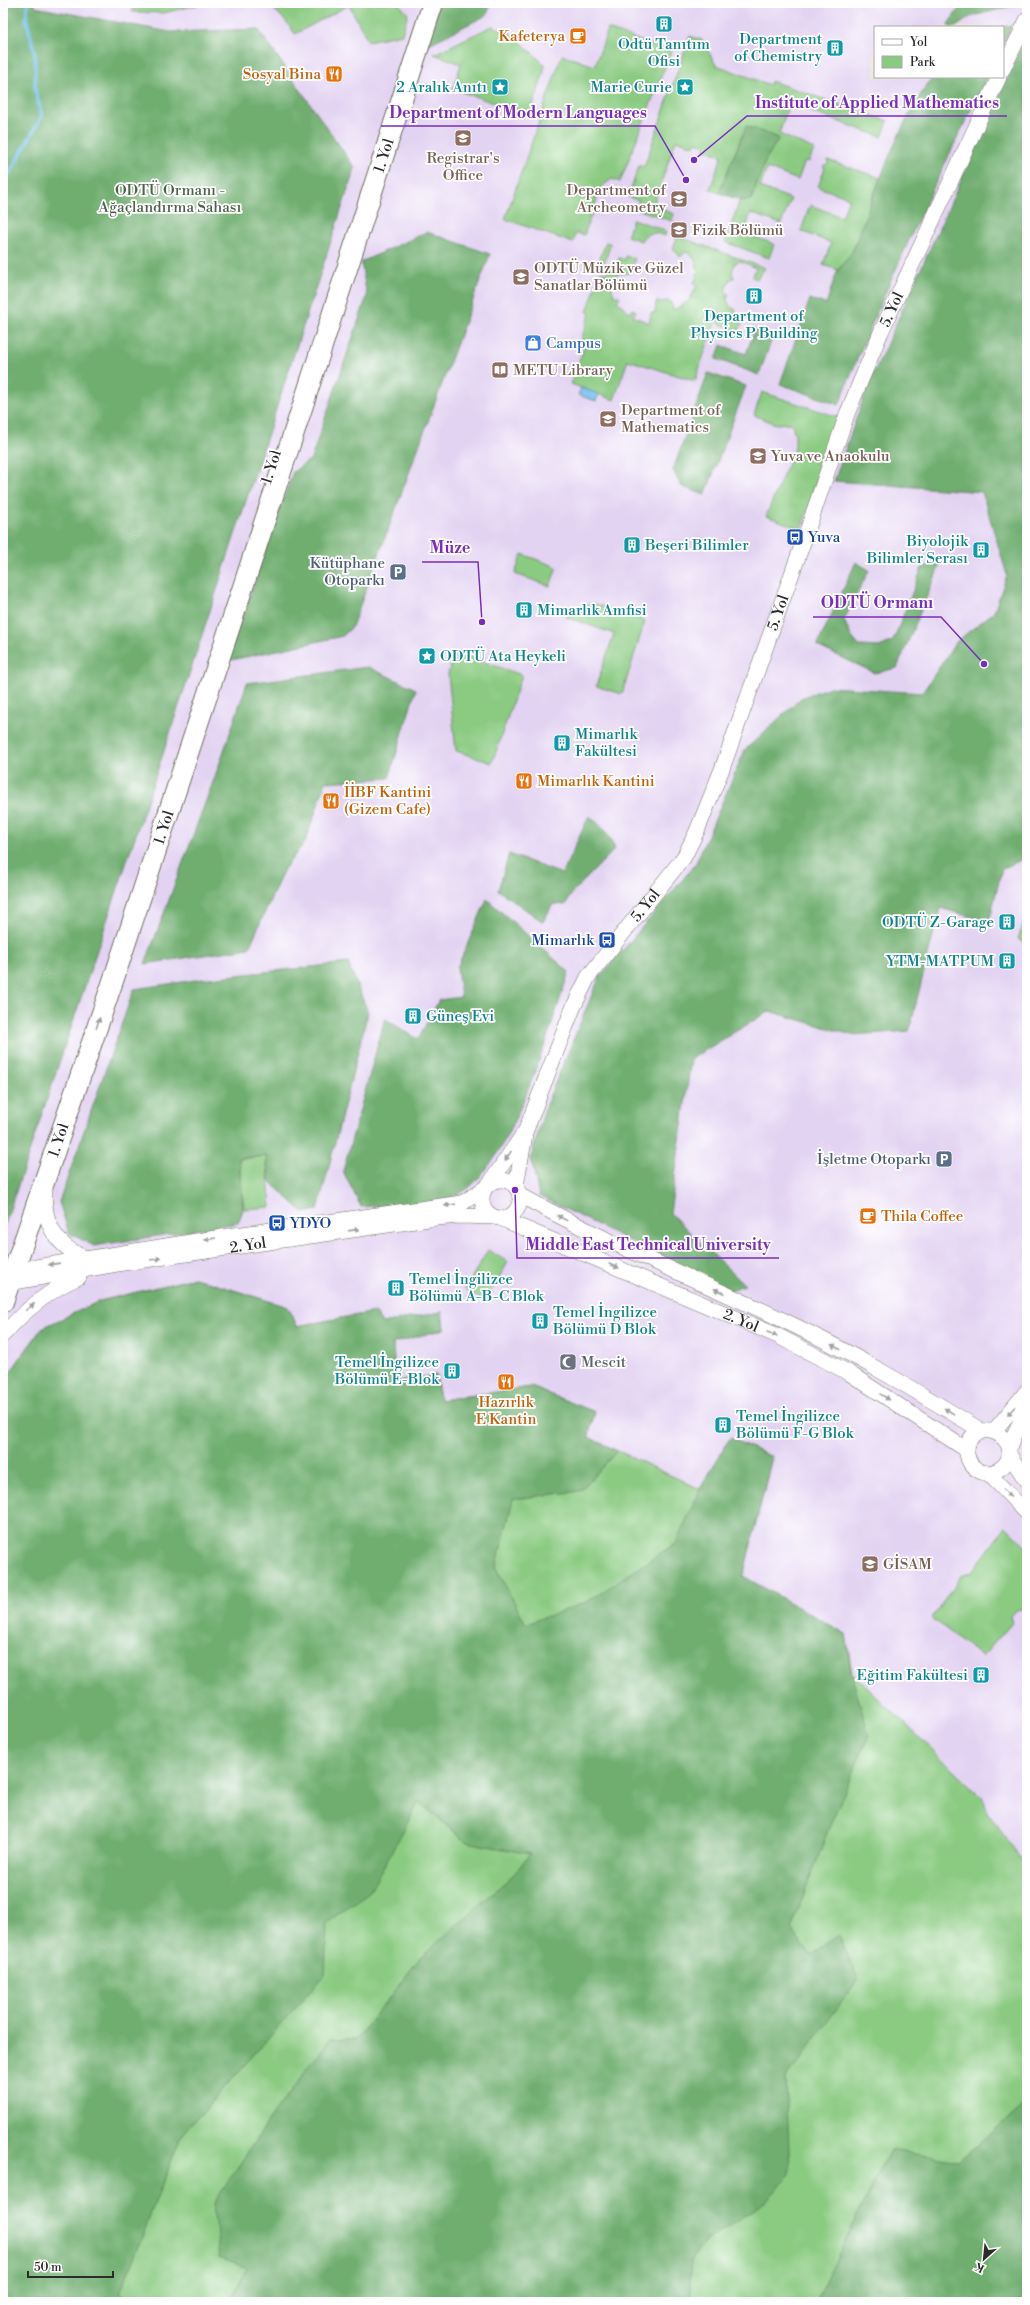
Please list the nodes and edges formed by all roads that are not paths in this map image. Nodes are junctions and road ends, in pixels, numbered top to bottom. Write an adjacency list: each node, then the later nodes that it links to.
1 (420, 3): 5 (main road, 1. Yol)
2 (433, 3): 5 (main road, 1. Yol)
3 (1027, 20): 4 (street)
4 (1004, 67)
5 (405, 70): 7 (main road, 1. Yol)
6 (999, 78): 8 (street, 5. Yol)
7 (107, 976): 9 (main road, 1. Yol, one-way to 7); 17 (main road, 1. Yol)
8 (526, 1130): 10 (street, 5. Yol, one-way to 10); 11 (street, 5. Yol)
9 (48, 1165): 15 (street); 17 (main road, 1. Yol)
10 (487, 1186): 11 (street, 2. Yol); 12 (street, 2. Yol); 13 (street, 2. Yol, one-way to 13)
11 (518, 1190): 12 (street, 2. Yol); 22 (street, 2. Yol, one-way to 11)
12 (497, 1218): 13 (street, 2. Yol, one-way to 12); 23 (street, 2. Yol, one-way to 23)
13 (324, 1228): 14 (street, 2. Yol)
14 (255, 1238): 15 (street, 2. Yol, one-way to 15); 16 (street, 2. Yol, one-way to 14)
15 (88, 1259): 17 (street, 2. Yol, one-way to 17)
16 (118, 1264): 17 (street, 2. Yol); 19 (street, one-way to 16)
17 (6, 1275): 18 (main road, 1. Yol)
18 (3, 1302)
19 (3, 1335)
20 (1027, 1391): 22 (street, one-way to 22)
21 (1027, 1409): 24 (street)
22 (988, 1431): 23 (street); 24 (street, 2. Yol)
23 (966, 1450): 25 (street, 2. Yol)
24 (1009, 1450): 25 (street); 26 (street, 2. Yol)
25 (988, 1473): 27 (street, 2. Yol, one-way to 27)
26 (1027, 1482)
27 (1027, 1513)

